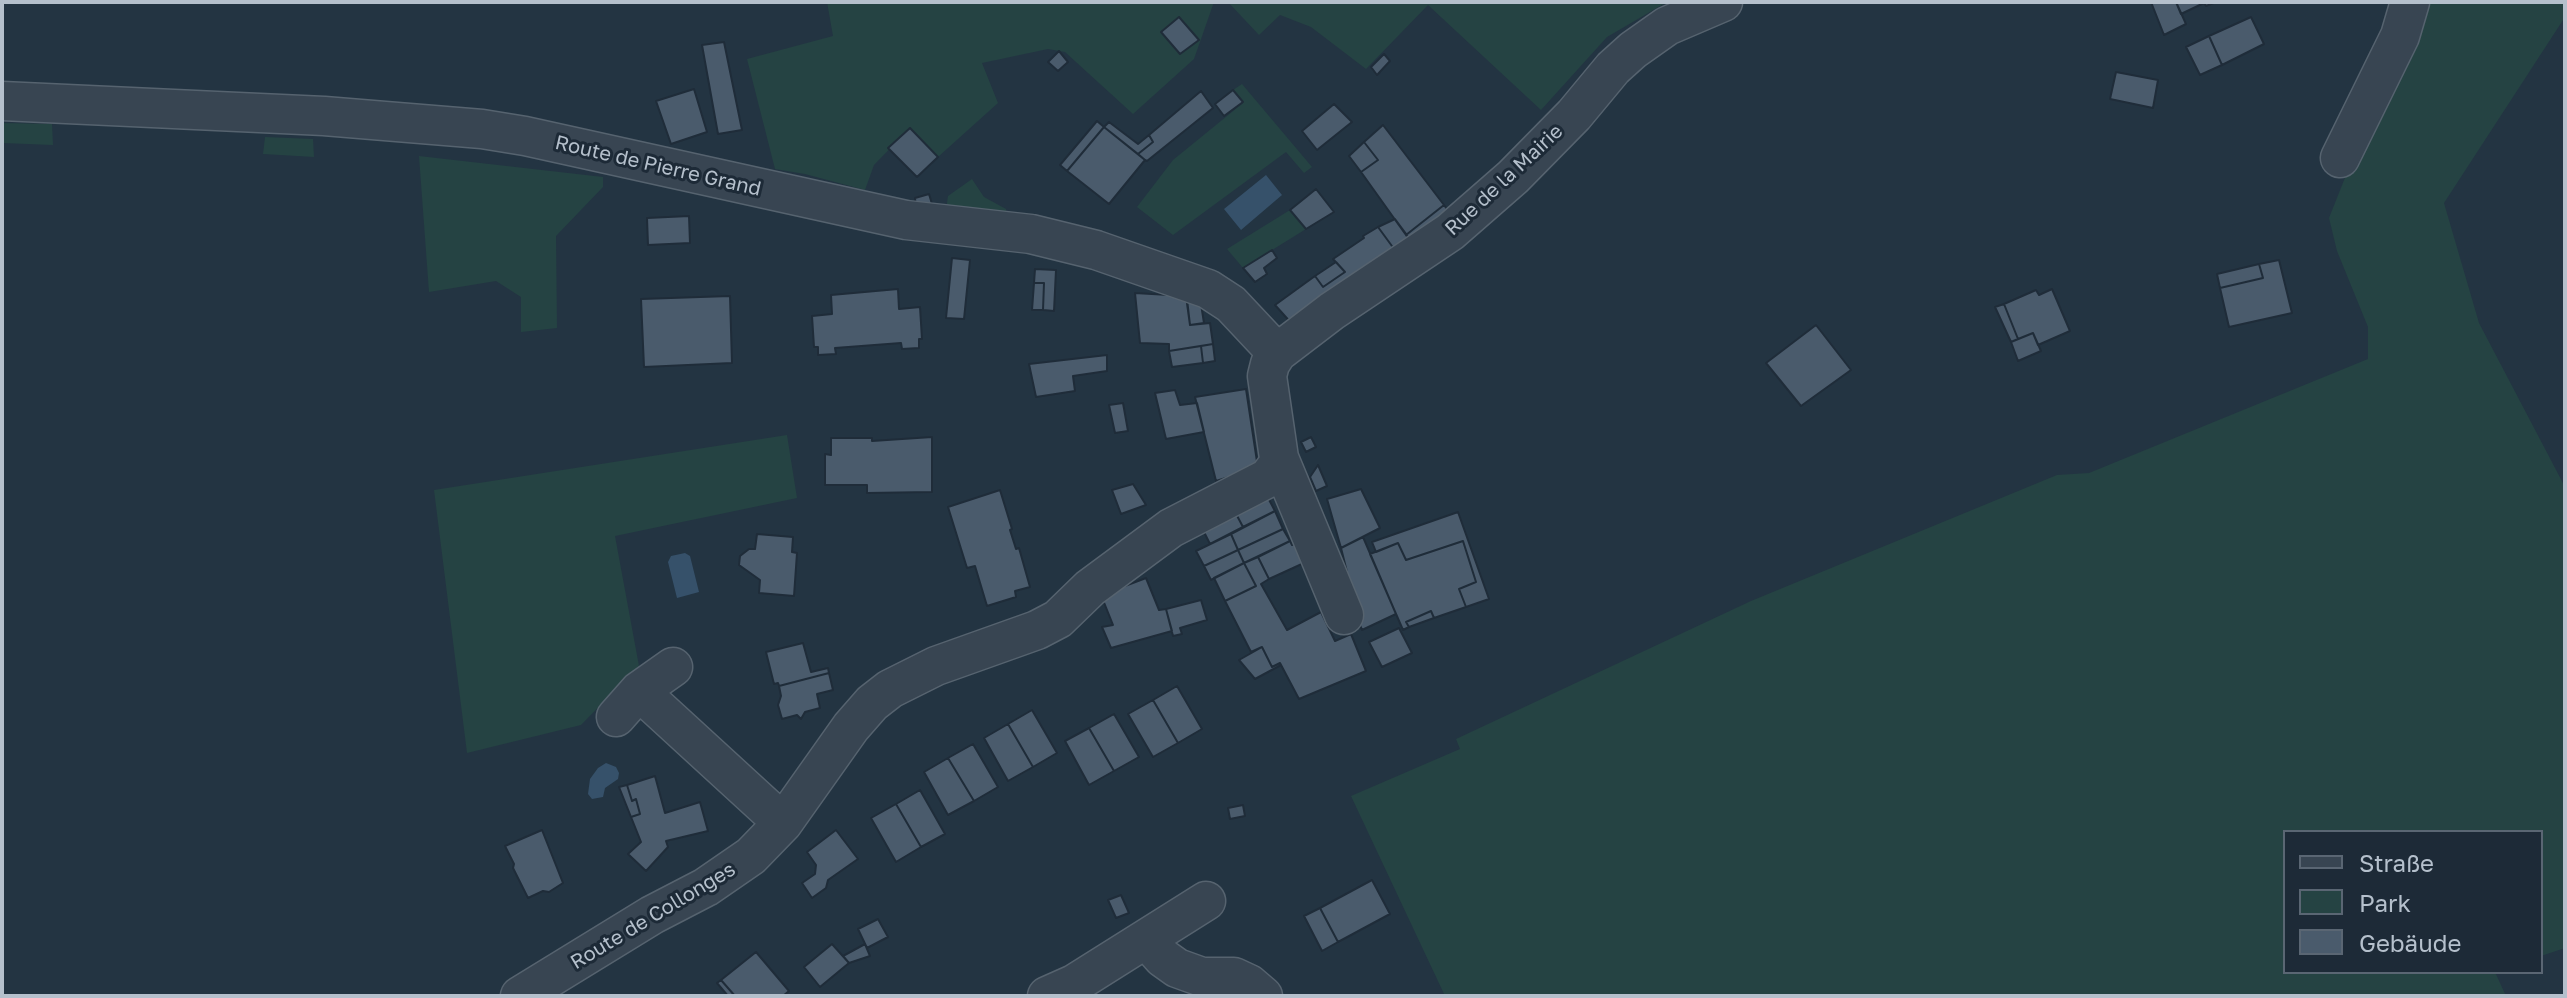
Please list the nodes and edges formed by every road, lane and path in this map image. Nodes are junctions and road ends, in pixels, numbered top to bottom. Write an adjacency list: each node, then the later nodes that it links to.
1 (1723, 2): 5 (street, Rue de la Mairie)
2 (2410, 2): 4 (street)
3 (2, 101): 5 (street, Route de Pierre Grand)
4 (2340, 158)
5 (1277, 353): 6 (street)
6 (1276, 465): 7 (street); 9 (street, Route de Collonges)
7 (1344, 615)
8 (673, 667): 9 (street)
9 (783, 823): 12 (street, Route de Collonges)
10 (1206, 901): 11 (street)
11 (1146, 939): 13 (street); 14 (street)
12 (520, 996)
13 (1047, 996)
14 (1263, 996)

